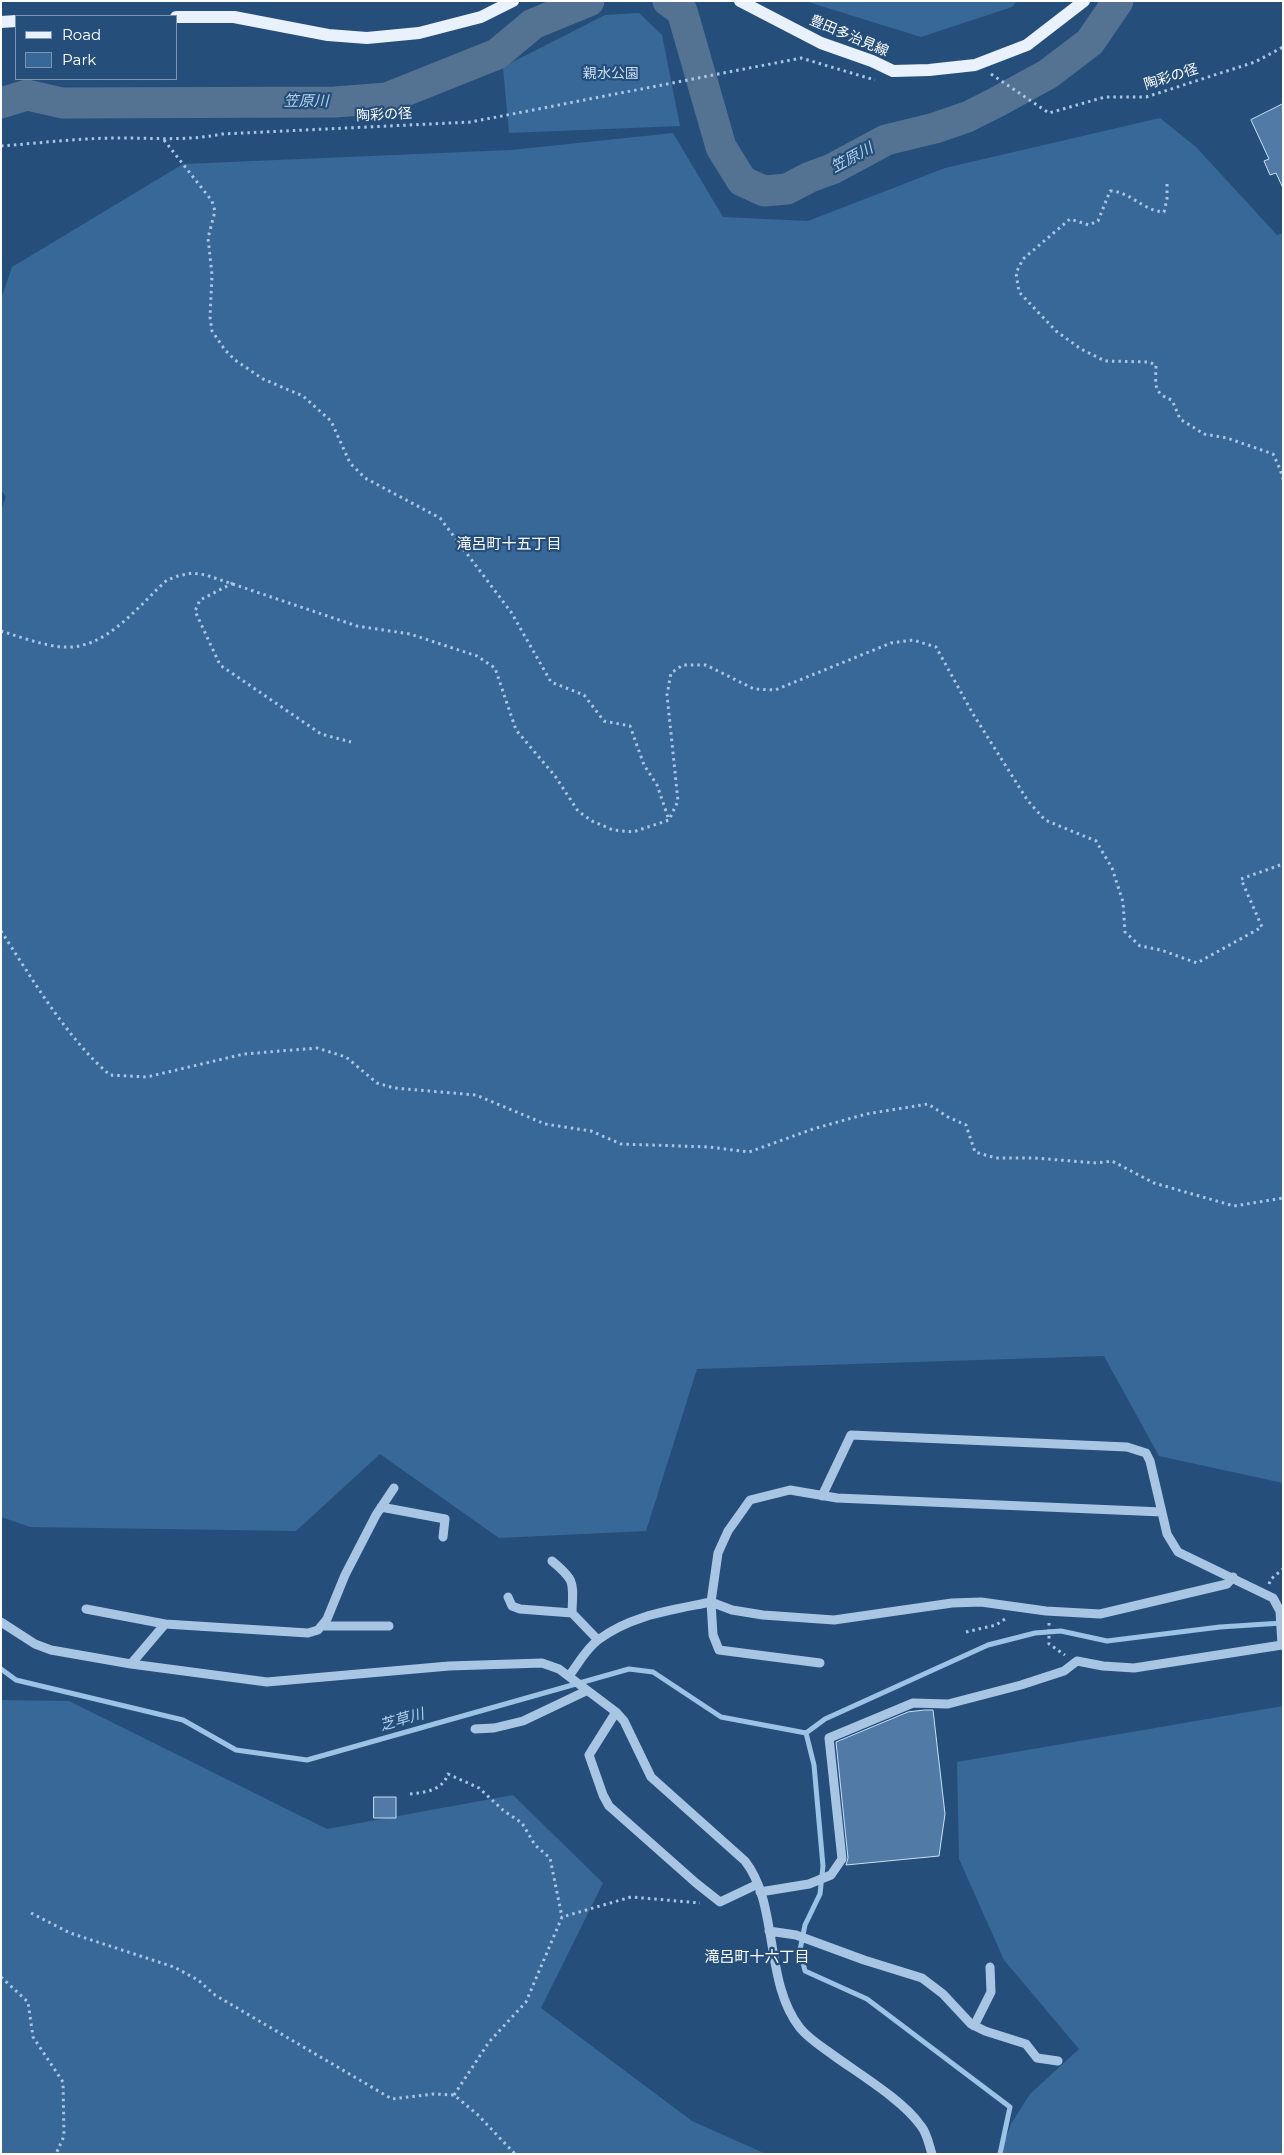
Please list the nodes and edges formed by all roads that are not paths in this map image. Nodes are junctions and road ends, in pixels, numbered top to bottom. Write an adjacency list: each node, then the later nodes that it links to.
1 (513, 1): 4 (main road)
2 (740, 1): 3 (main road, 豊田多治見線)
3 (1084, 1)
4 (178, 17)
5 (15, 21): 6 (main road)
6 (1, 22)
7 (394, 1488): 9 (street)
8 (822, 1496): 10 (street); 10 (street); 15 (street)
9 (381, 1507): 11 (street); 20 (street)
10 (1162, 1512): 13 (street)
11 (443, 1537)
12 (552, 1561): 17 (street)
13 (1233, 1577): 15 (street); 29 (street)
14 (508, 1597): 17 (street)
15 (711, 1602): 22 (street); 23 (street)
16 (86, 1609): 19 (street)
17 (572, 1613): 22 (street)
18 (2, 1622): 24 (street)
19 (165, 1624): 20 (street); 24 (street)
20 (322, 1626): 21 (street)
21 (388, 1626)
22 (598, 1640): 25 (street)
23 (820, 1663)
24 (131, 1664): 25 (street)
25 (569, 1676): 26 (street)
26 (586, 1691): 27 (street); 28 (street)
27 (616, 1712): 29 (street); 29 (street)
28 (475, 1729)
29 (759, 1888): 30 (street)
30 (769, 1931): 32 (street); 34 (street)
31 (990, 1967): 32 (street)
32 (974, 2026): 33 (street)
33 (1058, 2060)
34 (932, 2154)

